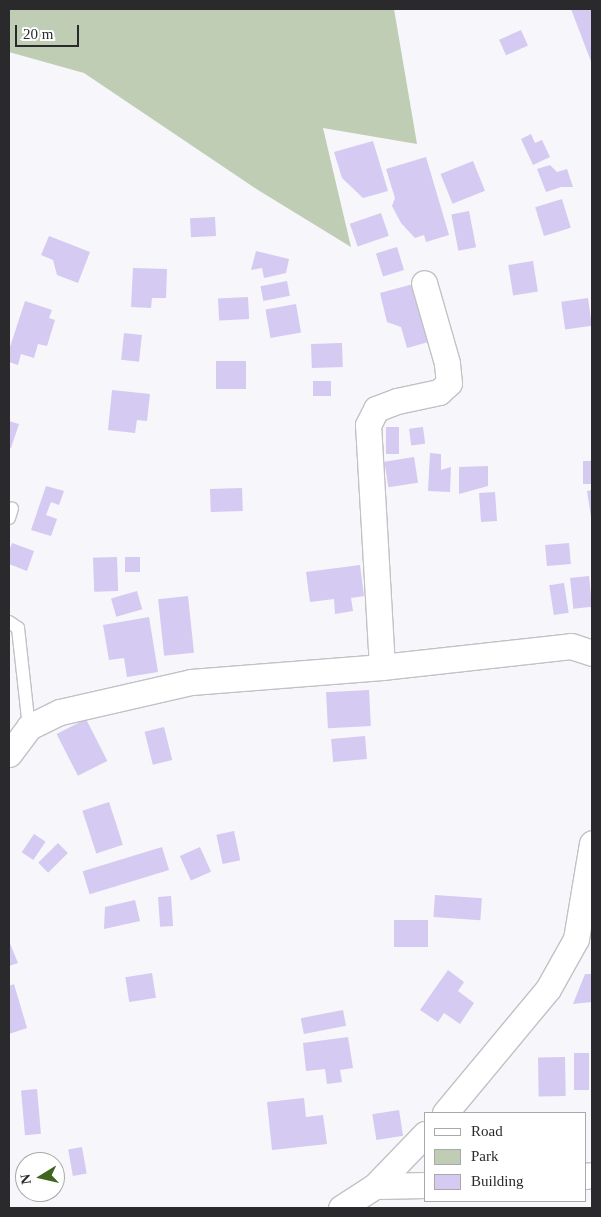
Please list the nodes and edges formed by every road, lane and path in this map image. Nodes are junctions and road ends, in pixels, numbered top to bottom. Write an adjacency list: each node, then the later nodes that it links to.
1 (424, 283): 4 (street)
2 (9, 622): 5 (lane)
3 (592, 653): 4 (street)
4 (382, 668): 5 (street)
5 (29, 727): 6 (street)
6 (9, 754)
7 (592, 843): 8 (street)
8 (446, 1112)
9 (424, 1135): 11 (street)
10 (424, 1185): 11 (street)
11 (375, 1186): 12 (street)
12 (341, 1208)

